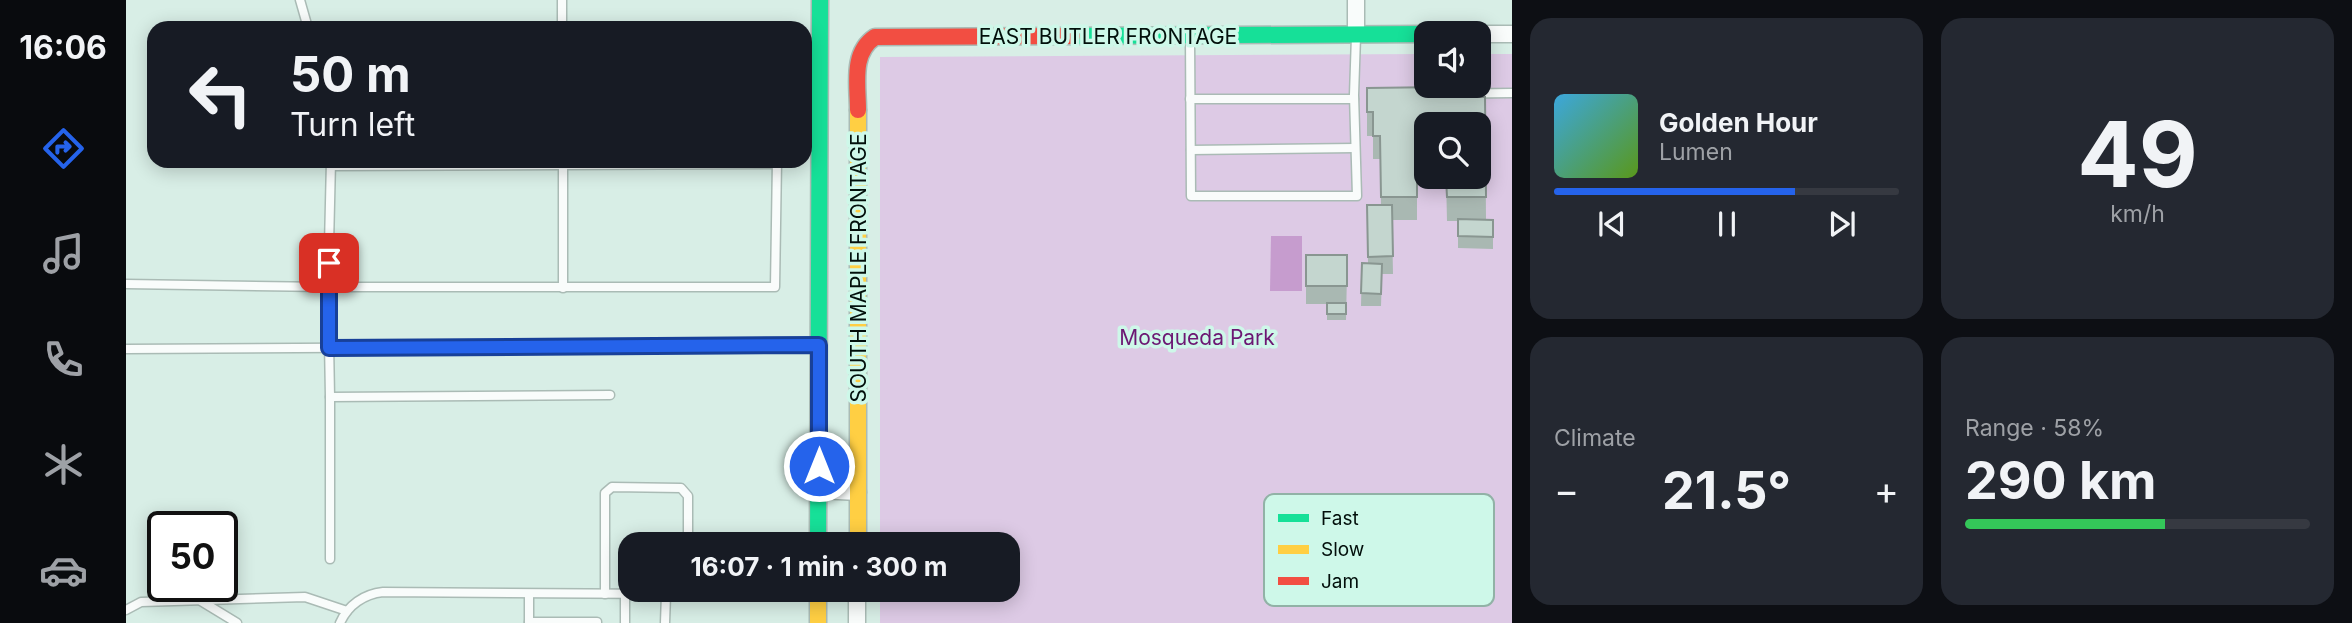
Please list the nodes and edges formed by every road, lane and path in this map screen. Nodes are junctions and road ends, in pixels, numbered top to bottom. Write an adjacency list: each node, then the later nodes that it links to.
1 (300, 0): 5 (lane)
2 (562, 0): 6 (lane)
3 (820, 0): 26 (street)
4 (1356, 0): 7 (street)
5 (306, 21)
6 (562, 21)
7 (1356, 34): 8 (street, EAST BUTLER FRONTAGE); 11 (street, EAST BUTLER FRONTAGE); 16 (lane)
8 (1414, 34)
9 (1491, 34): 10 (street)
10 (1512, 34)
11 (1190, 36): 12 (street, EAST BUTLER FRONTAGE); 17 (lane)
12 (863, 45): 32 (street, SOUTH MAPLE FRONTAGE)
13 (1491, 93): 14 (lane)
14 (1512, 93)
15 (1367, 95): 16 (lane)
16 (1354, 97): 17 (lane); 18 (lane)
17 (1190, 99): 19 (lane)
18 (1355, 148): 19 (lane); 19 (lane)
19 (1191, 150)
20 (331, 168): 24 (lane)
21 (563, 168): 25 (lane)
22 (777, 168): 25 (lane)
23 (126, 284): 24 (lane)
24 (328, 287): 25 (lane); 27 (lane)
25 (563, 288)
26 (819, 345): 27 (lane); 31 (street)
27 (329, 348): 28 (lane); 30 (lane)
28 (126, 349)
29 (610, 395): 30 (lane)
30 (330, 397): 36 (lane)
31 (819, 490): 32 (street); 34 (street)
32 (858, 492): 35 (street, SOUTH MAPLE FRONTAGE)
33 (688, 532): 38 (lane)
34 (818, 532)
35 (858, 532)
36 (330, 559)
37 (528, 594): 38 (lane); 48 (lane); 52 (lane)
38 (605, 594): 39 (lane)
39 (618, 594)
40 (238, 599): 48 (lane)
41 (147, 602): 47 (lane)
42 (203, 602): 50 (lane)
43 (625, 602): 53 (lane)
44 (666, 602): 54 (lane)
45 (818, 602): 55 (street)
46 (857, 602): 56 (street)
47 (126, 610)
48 (347, 611): 51 (lane)
49 (597, 622): 52 (lane)
50 (237, 623)
51 (340, 623)
52 (528, 623)
53 (625, 623)
54 (665, 623)
55 (818, 623)
56 (857, 623)

